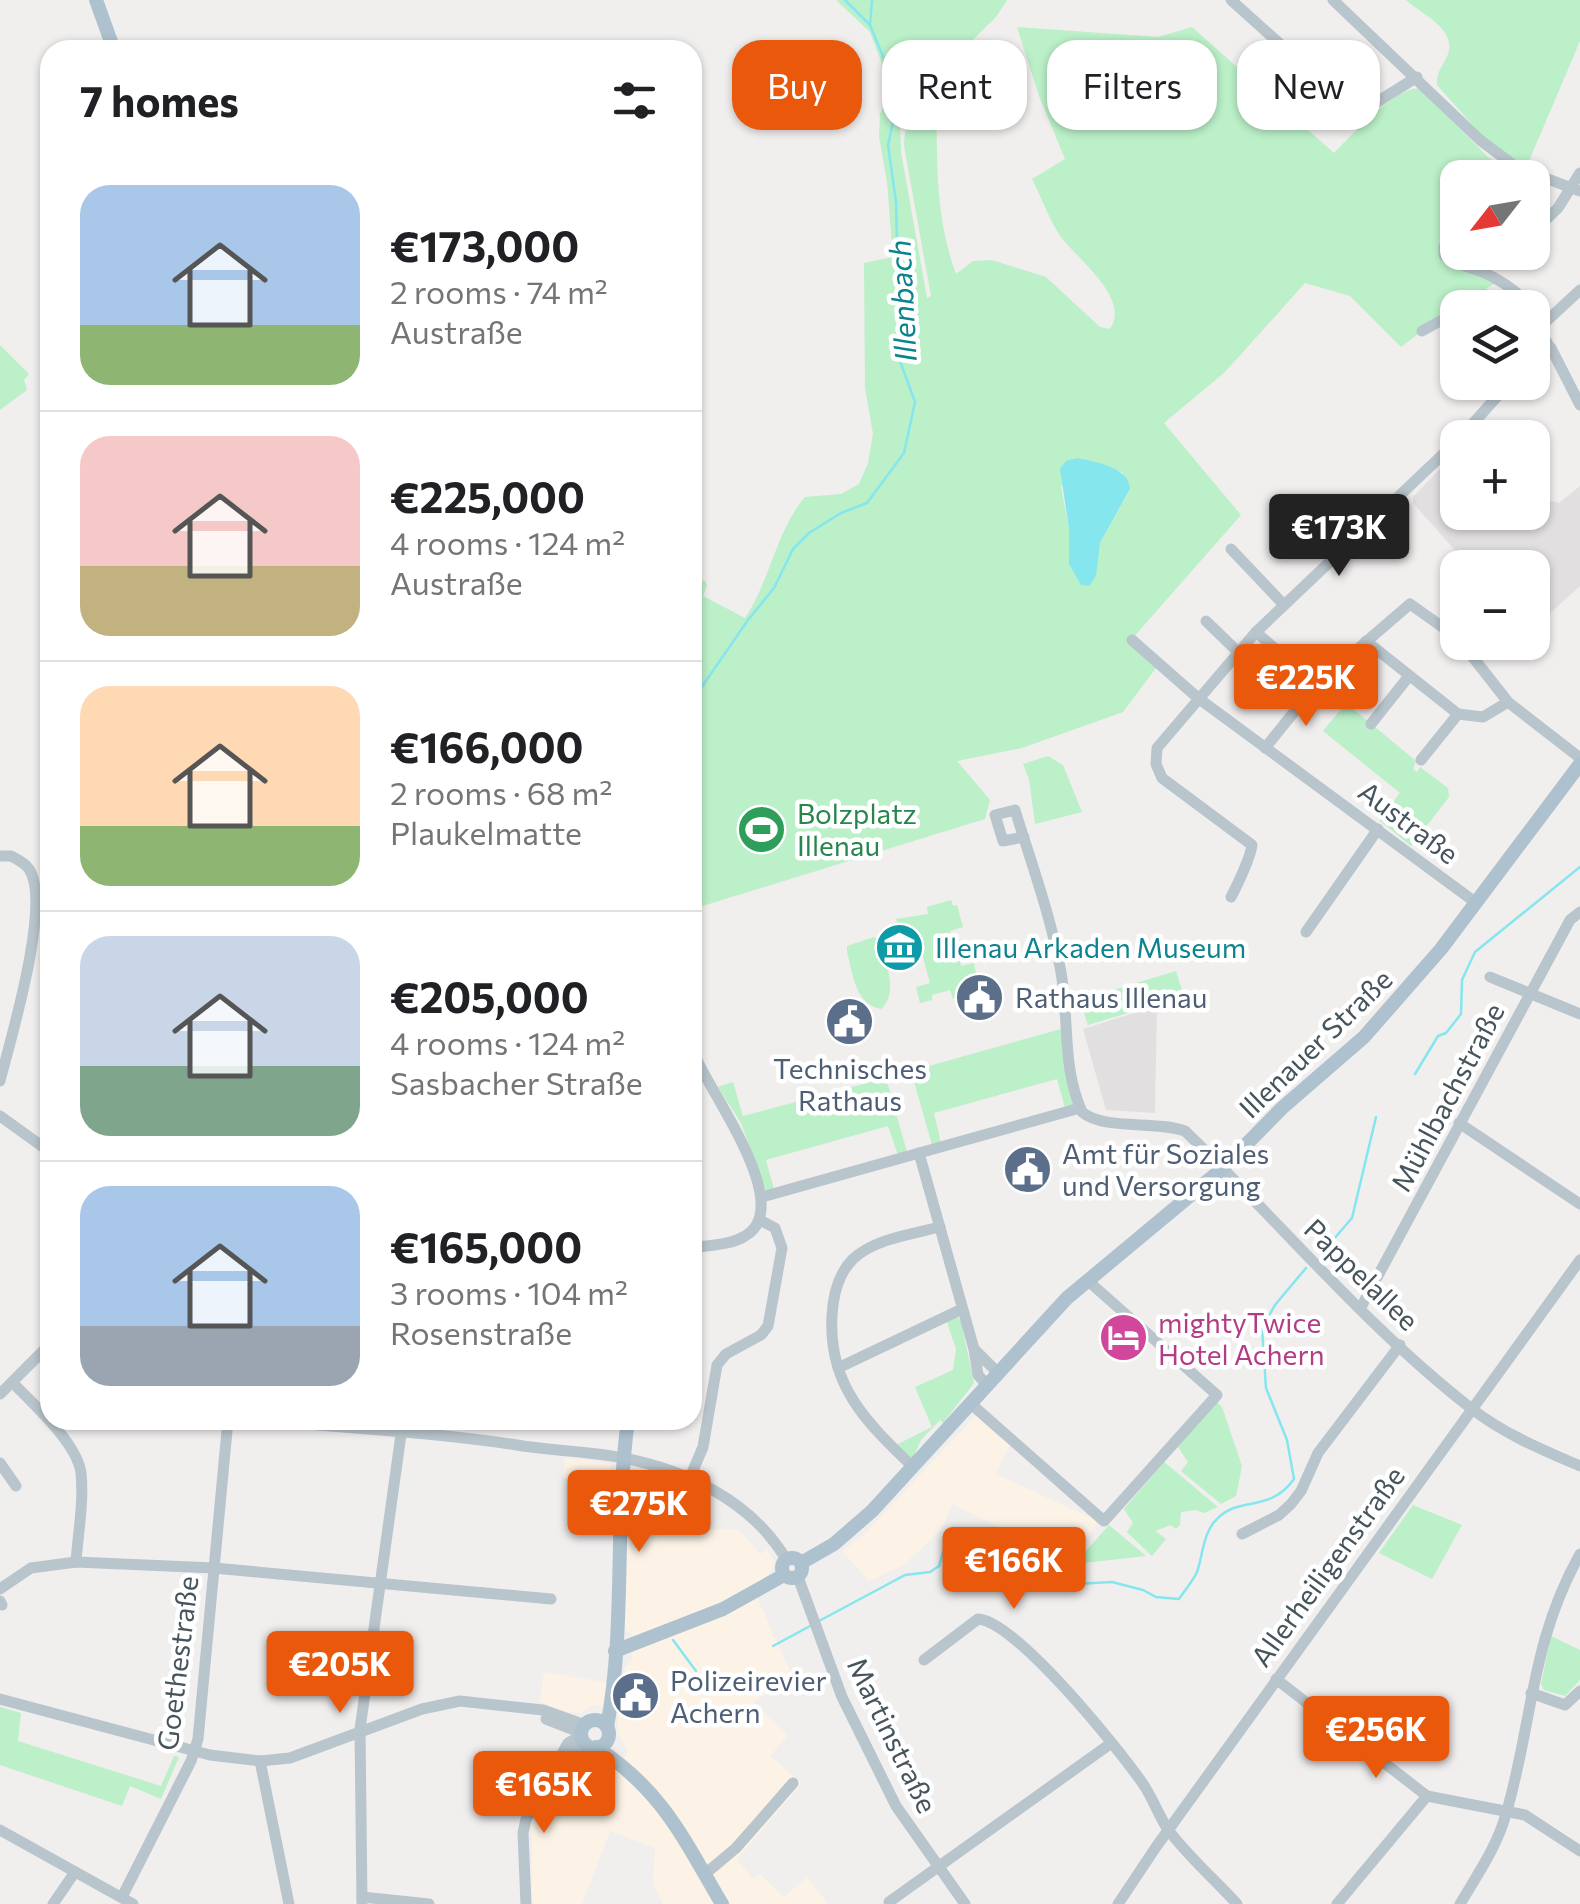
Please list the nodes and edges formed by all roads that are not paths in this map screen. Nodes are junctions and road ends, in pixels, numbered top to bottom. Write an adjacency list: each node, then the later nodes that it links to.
1 (96, 0): 4 (main road)
2 (1231, 0): 5 (street)
3 (1333, 0): 5 (street)
4 (110, 40)
5 (1418, 77): 7 (street)
6 (1580, 173): 7 (street)
7 (1575, 190): 8 (street)
8 (1550, 215)
9 (1475, 270): 10 (street)
10 (1511, 290)
11 (1580, 290): 12 (street)
12 (1550, 315)
13 (1440, 321): 14 (street)
14 (1422, 331)
15 (1550, 348): 17 (street)
16 (1494, 400): 18 (street)
17 (1580, 406)
18 (1476, 420)
19 (1440, 457): 21 (street)
20 (1231, 550): 21 (street)
21 (1284, 605): 24 (street)
22 (1206, 621): 27 (street)
23 (1440, 626): 26 (street)
24 (1256, 632): 27 (street); 30 (street)
25 (1132, 640): 31 (street, Austraße)
26 (1366, 641): 29 (street); 30 (street)
27 (1238, 652): 31 (street)
28 (1475, 660): 32 (street)
29 (1409, 676): 33 (street); 34 (street)
30 (1316, 685): 35 (street)
31 (1198, 698): 35 (street, Austraße); 41 (street)
32 (1508, 702): 33 (street); 37 (street)
33 (1458, 714): 36 (street)
34 (1370, 724)
35 (1265, 748): 38 (street, Austraße)
36 (1422, 760)
37 (1580, 761): 42 (main road, Illenauer Straße)
38 (1378, 829): 42 (street, Austraße); 44 (street)
39 (1024, 837): 50 (street)
40 (0, 856): 49 (street)
41 (1231, 897)
42 (1475, 902): 55 (main road, Illenauer Straße)
43 (1580, 912): 46 (street, Mühlbachstraße)
44 (1306, 932)
45 (1490, 977): 46 (street)
46 (1531, 993): 47 (street); 52 (street, Mühlbachstraße)
47 (1580, 1014)
48 (702, 1071): 56 (street)
49 (0, 1081)
50 (1080, 1108): 54 (street); 55 (street, Pappelallee)
51 (0, 1116): 53 (street)
52 (1459, 1123): 57 (street); 64 (street, Mühlbachstraße)
53 (40, 1145)
54 (919, 1153): 56 (street); 59 (street)
55 (1222, 1169): 62 (main road, Illenauer Straße); 64 (street, Pappelallee)
56 (762, 1197): 58 (street)
57 (1580, 1204)
58 (760, 1220): 60 (street); 85 (street)
59 (940, 1227): 63 (street); 68 (street)
60 (702, 1246)
61 (1580, 1260): 74 (street, Allerheiligenstraße)
62 (1088, 1280): 69 (main road, Illenauer Straße); 73 (street)
63 (962, 1308): 66 (street); 68 (street)
64 (1360, 1309): 65 (street, Pappelallee)
65 (1400, 1345): 74 (street, Pappelallee); 87 (street)
66 (974, 1349): 69 (street); 71 (street)
67 (40, 1357): 70 (street)
68 (838, 1368): 84 (street)
69 (998, 1373): 71 (main road, Illenauer Straße)
70 (14, 1384): 72 (street); 75 (street)
71 (986, 1385): 73 (main road, Illenauer Straße)
72 (0, 1394)
73 (970, 1403): 84 (main road, Illenauer Straße)
74 (1474, 1410): 83 (street, Pappelallee); 97 (street, Allerheiligenstraße)
75 (40, 1412)
76 (56, 1430): 89 (street)
77 (227, 1430): 90 (street, Goethestraße)
78 (401, 1430): 92 (street)
79 (430, 1430): 81 (street, Martinstraße)
80 (626, 1430): 81 (main road)
81 (622, 1458): 85 (street, Martinstraße); 95 (main road)
82 (0, 1462): 86 (street)
83 (1580, 1466)
84 (912, 1467): 91 (main road, Illenauer Straße)
85 (688, 1480): 91 (street, Martinstraße)
86 (16, 1486)
87 (1242, 1534)
88 (1580, 1554): 99 (street)
89 (76, 1562): 90 (street); 93 (street)
90 (214, 1568): 92 (street); 107 (street, Goethestraße)
91 (792, 1569): 95 (main road, Illenauer Straße); 116 (street, Martinstraße)
92 (379, 1581): 94 (street); 103 (street)
93 (0, 1589)
94 (551, 1599)
95 (615, 1651): 104 (main road)
96 (924, 1660): 106 (street)
97 (1276, 1679): 111 (street); 114 (street, Allerheiligenstraße)
98 (1580, 1691): 99 (street)
99 (1532, 1693): 112 (street)
100 (0, 1698): 107 (street)
101 (535, 1711): 102 (street); 103 (street); 104 (street)
102 (563, 1725): 104 (street); 105 (street)
103 (360, 1730): 108 (street); 120 (street)
104 (593, 1734): 105 (street); 109 (street); 118 (main road)
105 (568, 1743): 109 (street)
106 (1110, 1744): 114 (street); 116 (street)
107 (194, 1749): 108 (street); 119 (street, Goethestraße)
108 (260, 1761): 123 (street)
109 (556, 1766): 125 (street)
110 (794, 1784): 118 (street)
111 (1427, 1796): 112 (street); 130 (street)
112 (1506, 1814): 115 (street); 131 (street)
113 (0, 1830): 117 (street)
114 (1168, 1830): 128 (street, Allerheiligenstraße); 129 (street)
115 (1580, 1851)
116 (937, 1868): 121 (street); 127 (street, Martinstraße)
117 (75, 1872): 119 (street); 122 (street)
118 (705, 1874): 126 (main road)
119 (127, 1900)
120 (362, 1900): 124 (street)
121 (889, 1902)
122 (53, 1904)
123 (289, 1904)
124 (429, 1904)
125 (526, 1904)
126 (722, 1904)
127 (965, 1904)
128 (1118, 1904)
129 (1237, 1904)
130 (1337, 1904)
131 (1460, 1904)

